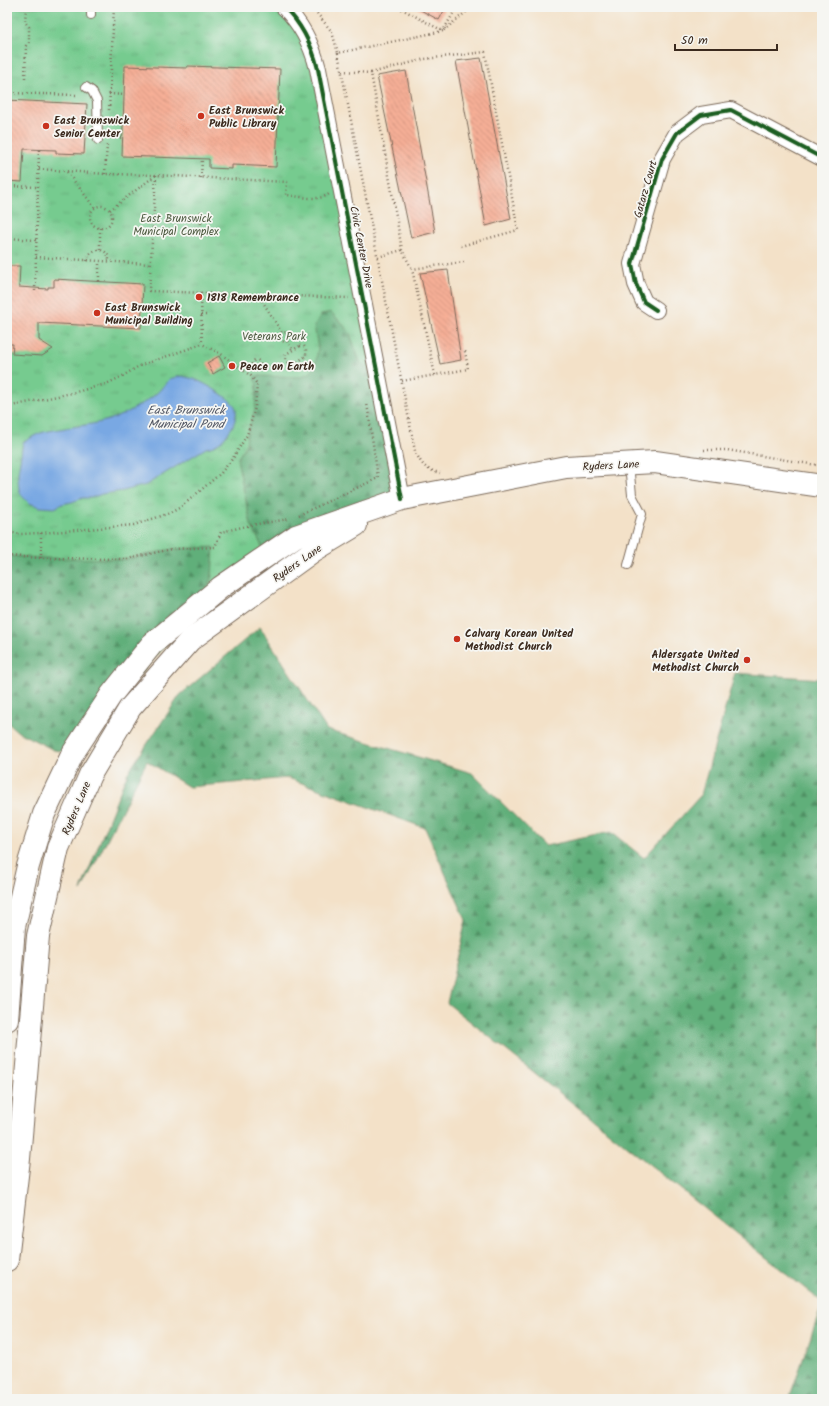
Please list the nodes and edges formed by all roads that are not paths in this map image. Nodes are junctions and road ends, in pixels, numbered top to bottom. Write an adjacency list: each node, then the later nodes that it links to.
1 (284, 7): 8 (street, Civic Center Drive)
2 (86, 91): 3 (lane)
3 (98, 140)
4 (822, 158): 5 (street, Gatarz Court)
5 (656, 310)
6 (629, 464): 7 (main road, Ryders Lane); 8 (main road, Ryders Lane); 9 (lane)
7 (822, 486)
8 (402, 498): 10 (main road, Ryders Lane); 11 (main road, Ryders Lane)
9 (628, 565)
10 (7, 1020)
11 (7, 1260)

